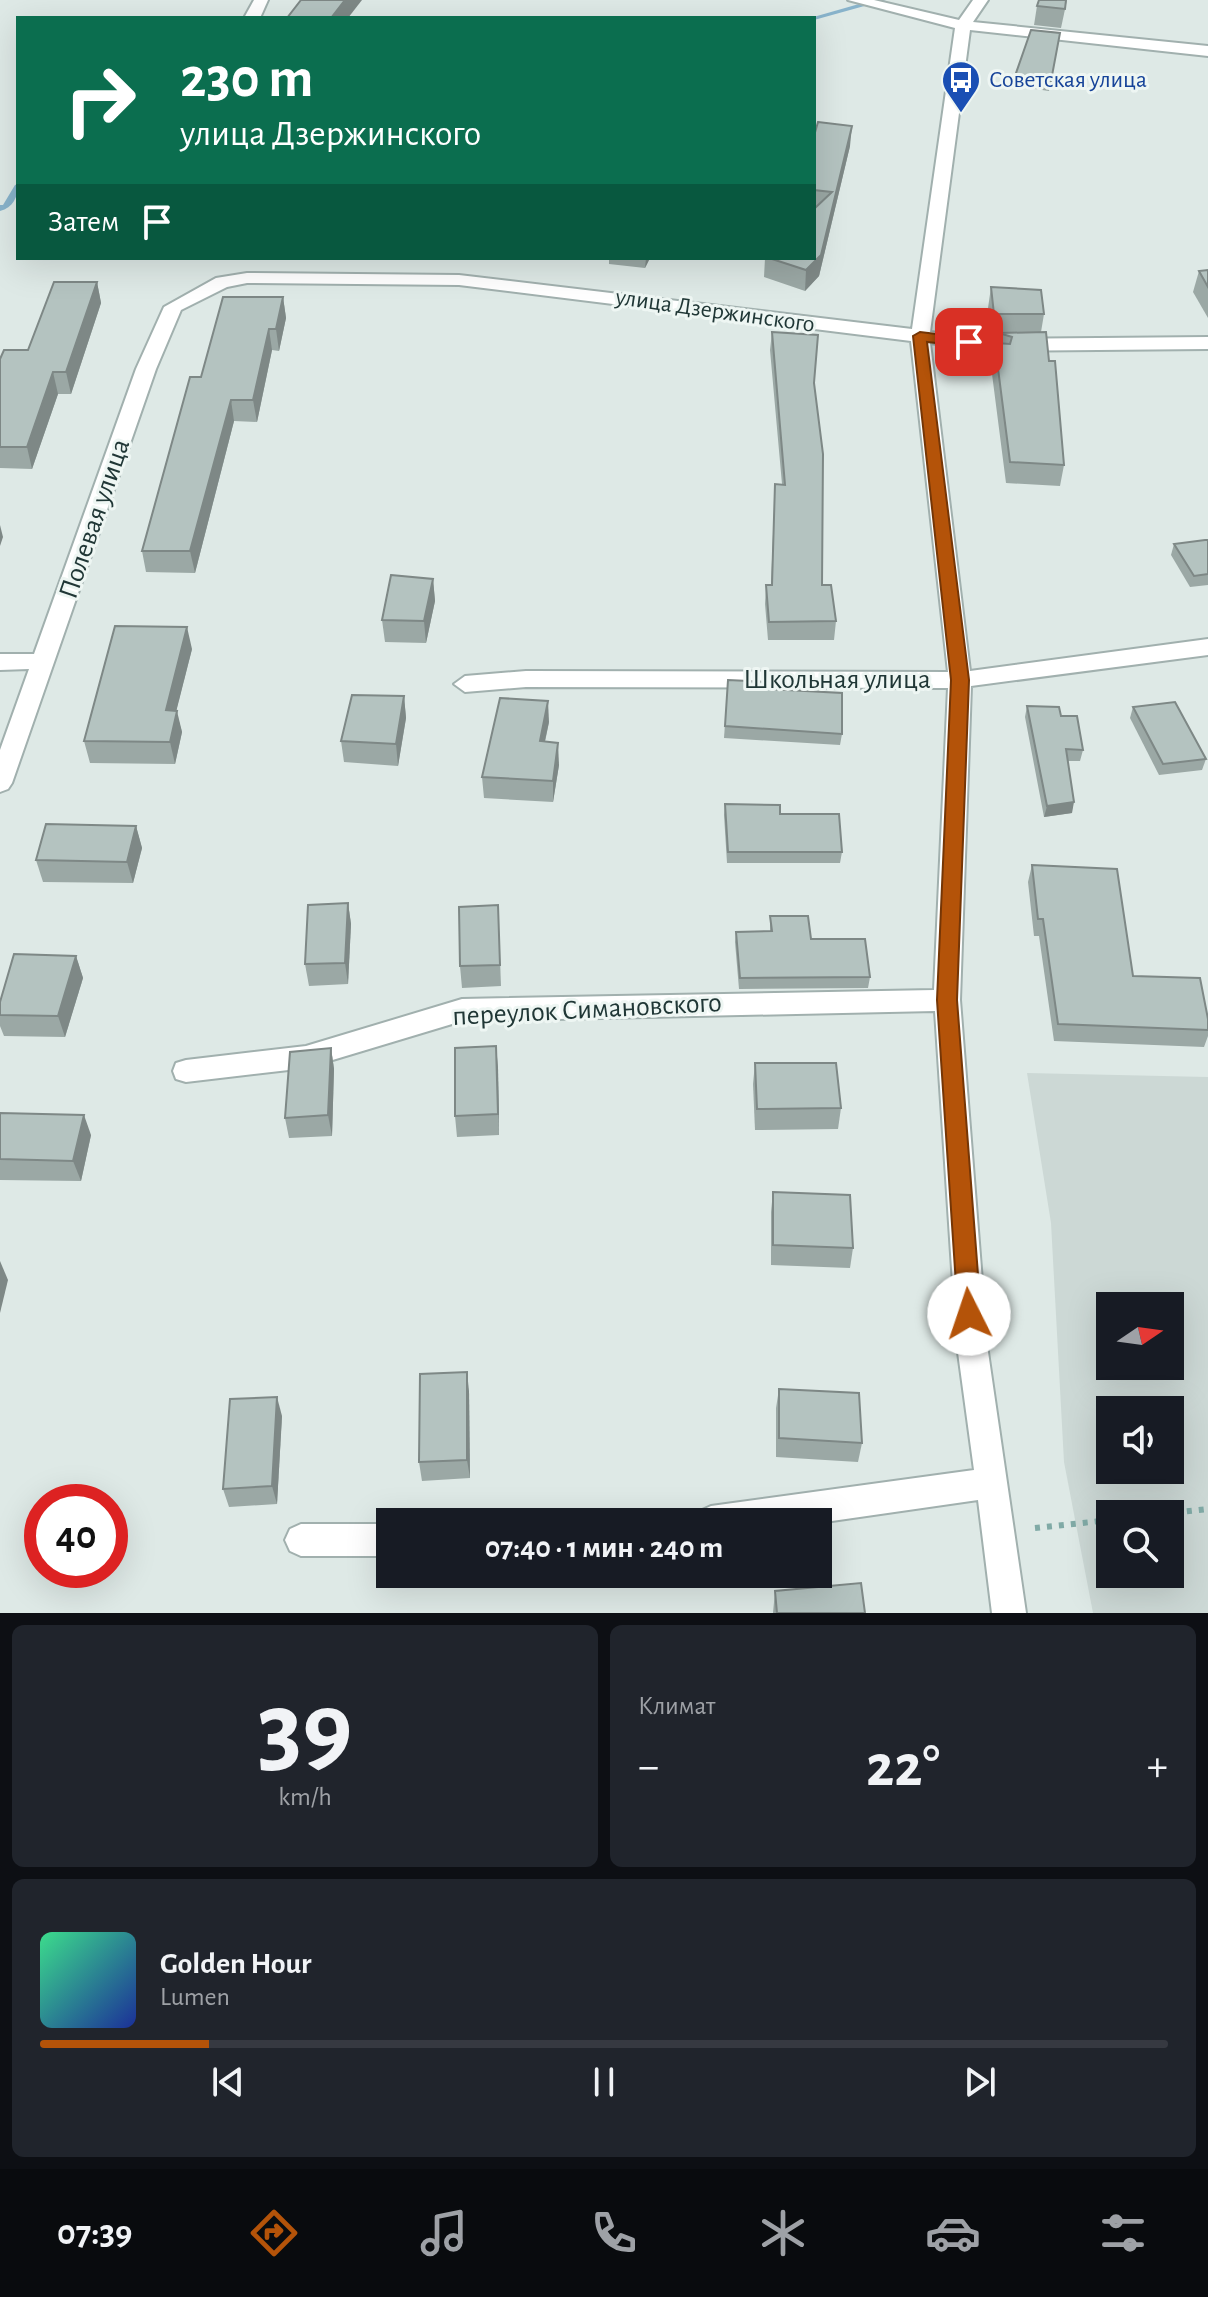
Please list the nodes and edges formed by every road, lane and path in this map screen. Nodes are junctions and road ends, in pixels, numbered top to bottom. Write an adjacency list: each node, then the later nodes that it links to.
1 (855, 0): 3 (street)
2 (981, 0): 3 (street)
3 (963, 25): 4 (street); 6 (street)
4 (1208, 51)
5 (222, 282): 6 (street, улица Дзержинского); 9 (street, Полевая улица)
6 (920, 336): 7 (street, улица Дзержинского); 11 (street)
7 (1208, 343)
8 (1208, 647): 11 (street, Школьная улица)
9 (45, 661): 10 (street); 13 (street, Полевая улица)
10 (0, 662)
11 (960, 680): 12 (street, Школьная улица); 14 (street)
12 (465, 684)
13 (0, 783)
14 (947, 1000): 15 (street, переулок Симановского); 16 (street)
15 (186, 1071)
16 (991, 1483): 17 (street); 21 (street)
17 (812, 1508)
18 (1208, 1509): 19 (path)
19 (1184, 1512)
20 (1096, 1522): 21 (path)
21 (998, 1533): 24 (street)
22 (301, 1540): 23 (street)
23 (376, 1540)
24 (1009, 1613)

